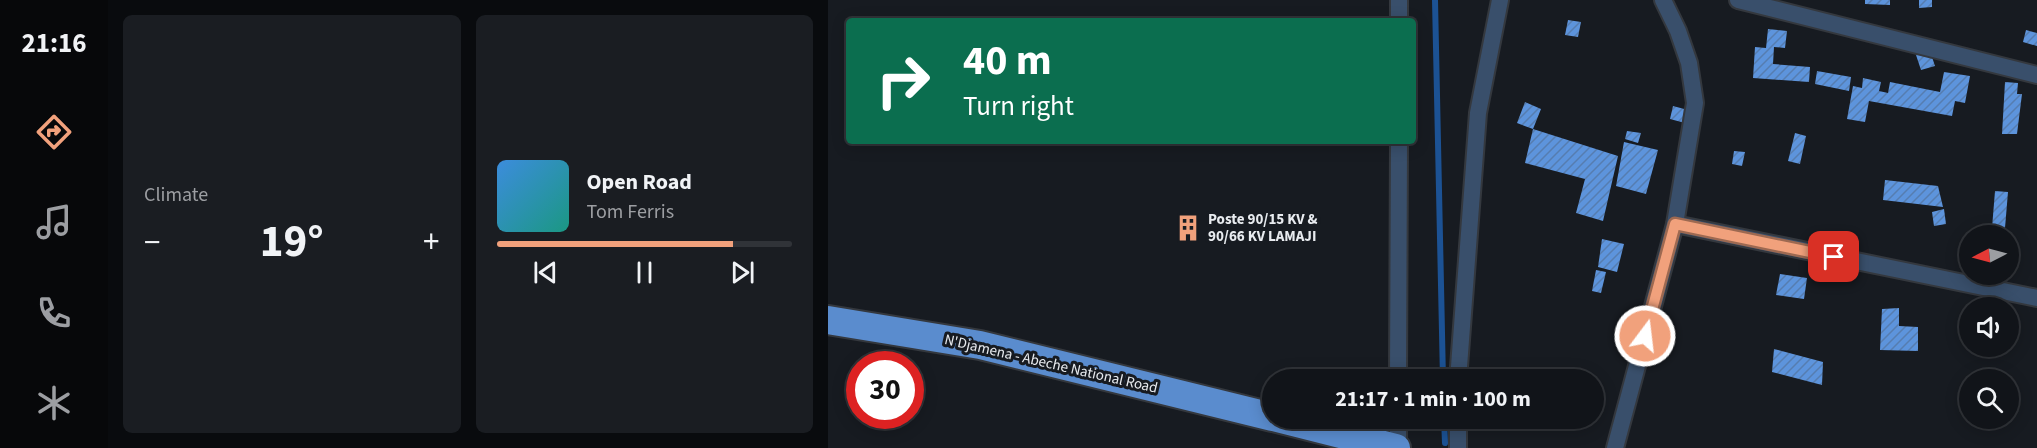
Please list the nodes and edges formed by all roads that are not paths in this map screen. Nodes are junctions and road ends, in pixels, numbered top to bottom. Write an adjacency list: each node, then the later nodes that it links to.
1 (1400, 0): 5 (street)
2 (1500, 0): 12 (street)
3 (1663, 0): 8 (street)
4 (1738, 0): 6 (street)
5 (1399, 18)
6 (2037, 75)
7 (1399, 144): 11 (street)
8 (1675, 224): 9 (street); 19 (street)
9 (2037, 298)
10 (828, 320): 13 (highway, N'Djamena - Abeche National Road)
11 (1398, 369)
12 (1459, 369)
13 (1262, 415)
14 (1321, 429): 17 (highway)
15 (1398, 429): 17 (street)
16 (1458, 429): 18 (street)
17 (1397, 448)
18 (1458, 448)
19 (1615, 448)

